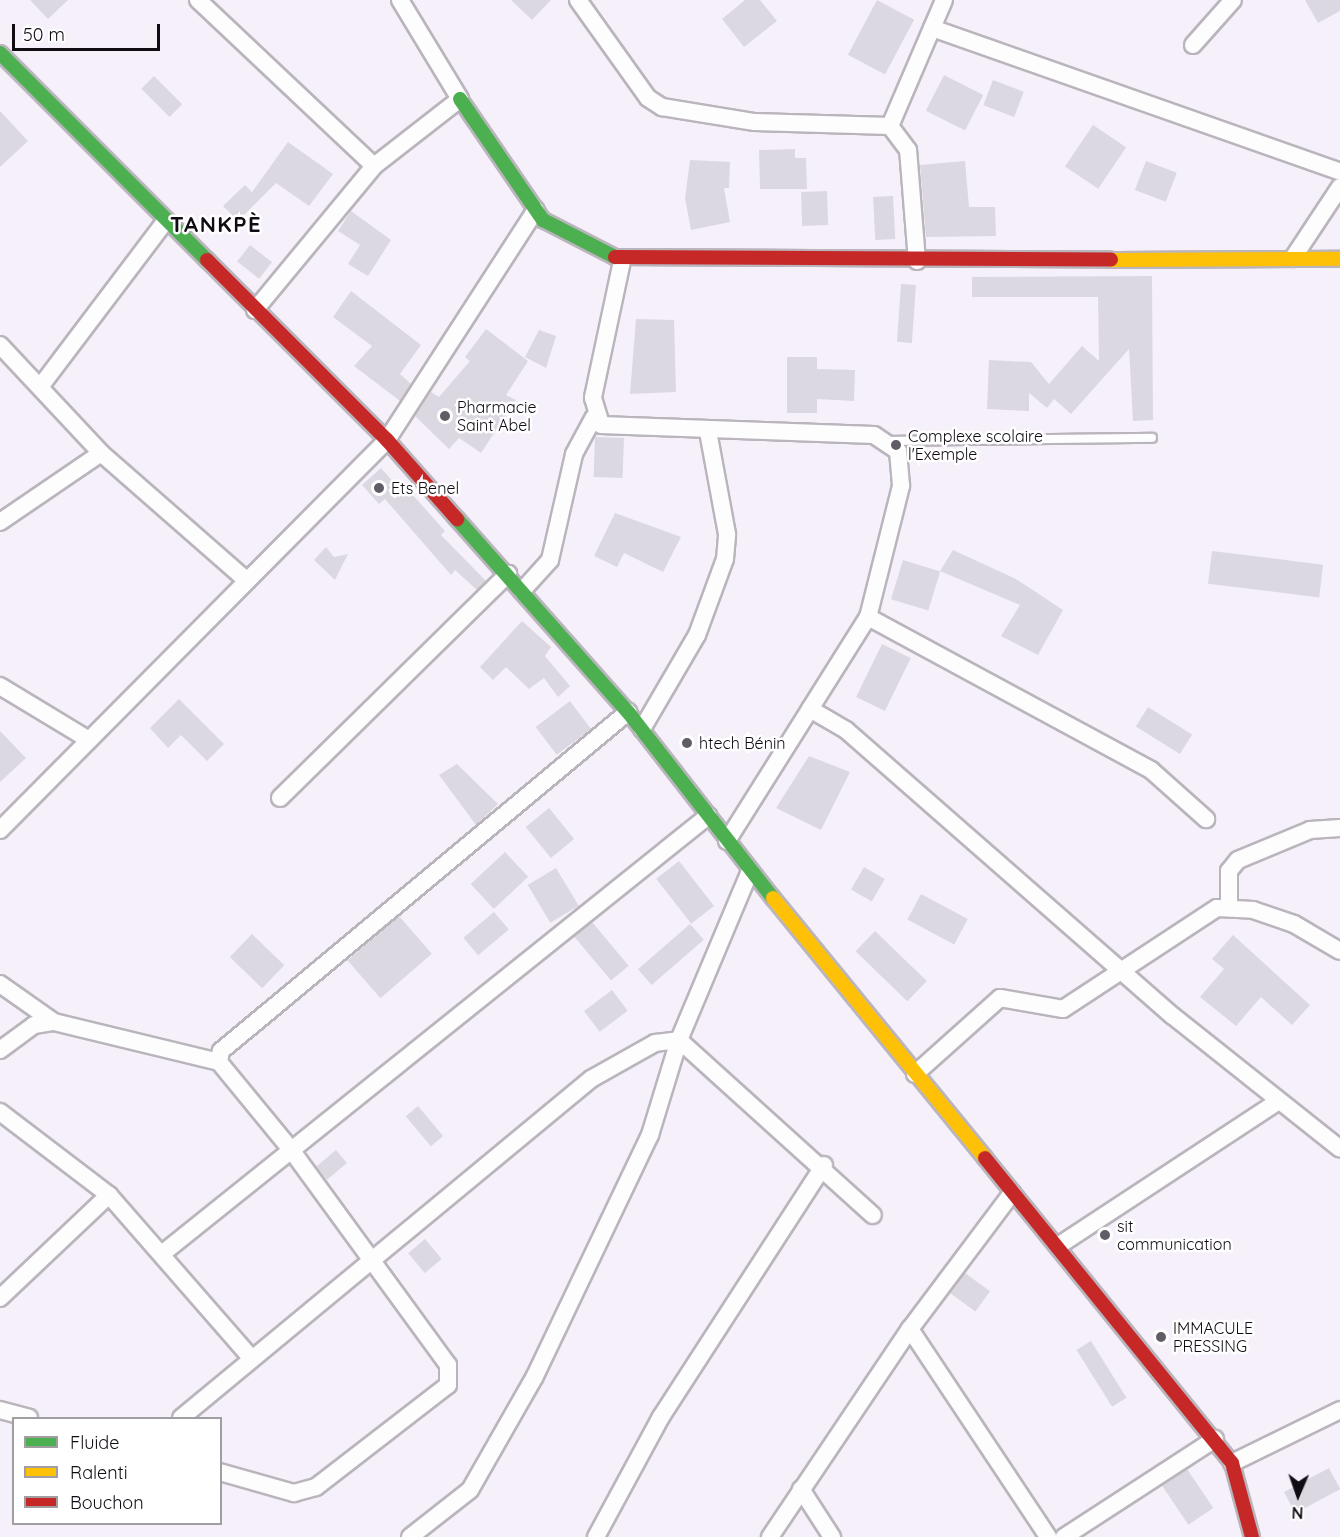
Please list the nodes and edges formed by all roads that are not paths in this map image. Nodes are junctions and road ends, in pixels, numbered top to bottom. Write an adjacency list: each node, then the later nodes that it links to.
1 (198, 0): 13 (street)
2 (400, 0): 10 (street)
3 (578, 0): 11 (street)
4 (944, 0): 6 (street)
5 (1233, 0): 7 (street)
6 (932, 28): 11 (street); 14 (street)
7 (1193, 45)
8 (0, 53): 12 (street)
9 (0, 76): 12 (street)
10 (460, 99): 13 (street); 16 (street)
11 (890, 126): 21 (street)
12 (93, 152): 17 (street)
13 (375, 166): 22 (street)
14 (1340, 172)
15 (1340, 187): 18 (street)
16 (536, 210): 20 (street); 28 (street)
17 (165, 222): 22 (street); 24 (street)
18 (1293, 258): 19 (street); 21 (street)
19 (1340, 259)
20 (622, 261): 21 (street); 25 (street)
21 (917, 261)
22 (255, 310): 28 (street)
23 (0, 345): 24 (street)
24 (40, 387): 30 (street)
25 (594, 417): 26 (street); 34 (street)
26 (708, 431): 29 (street); 39 (street)
27 (1152, 438): 29 (lane)
28 (387, 440): 32 (street); 33 (street)
29 (888, 441): 35 (street)
30 (101, 453): 31 (street); 33 (street)
31 (0, 522)
32 (508, 574): 34 (street); 41 (street)
33 (247, 580): 40 (street)
34 (522, 591): 38 (street)
35 (868, 617): 37 (street); 43 (street)
36 (0, 686): 40 (street)
37 (810, 709): 46 (street); 50 (street)
38 (628, 712): 39 (street); 55 (street)
39 (642, 729): 42 (street)
40 (89, 740): 45 (street)
41 (280, 798)
42 (708, 816): 46 (street); 60 (street)
43 (1206, 819)
44 (1340, 828): 48 (street)
45 (0, 830)
46 (727, 841): 47 (street)
47 (750, 871): 53 (street); 56 (street)
48 (1229, 908): 49 (street); 50 (street)
49 (1340, 951)
50 (1123, 970): 56 (street); 57 (street)
51 (0, 984): 52 (street)
52 (54, 1022): 54 (street); 55 (street)
53 (679, 1040): 61 (street); 67 (street); 79 (street)
54 (0, 1050)
55 (219, 1062): 60 (street)
56 (915, 1074): 62 (street)
57 (1279, 1101): 59 (street); 65 (street)
58 (0, 1112): 63 (street)
59 (1340, 1149)
60 (292, 1150): 66 (street); 67 (street)
61 (824, 1165): 64 (street); 80 (street)
62 (1012, 1193): 65 (street); 69 (street)
63 (109, 1195): 66 (street); 68 (street)
64 (873, 1215)
65 (1058, 1246): 75 (street)
66 (163, 1253): 70 (street)
67 (369, 1259): 70 (street); 77 (street)
68 (0, 1298)
69 (910, 1329): 78 (street); 83 (street)
70 (251, 1358): 74 (street)
71 (0, 1410): 73 (street)
72 (1340, 1410): 76 (street)
73 (23, 1417)
74 (183, 1417)
75 (1215, 1439): 76 (street); 84 (street)
76 (1232, 1463): 85 (street)
77 (222, 1473)
78 (801, 1489): 81 (street); 82 (street)
79 (410, 1537)
80 (596, 1537)
81 (770, 1537)
82 (832, 1537)
83 (1048, 1537)
84 (1064, 1537)
85 (1252, 1537)

